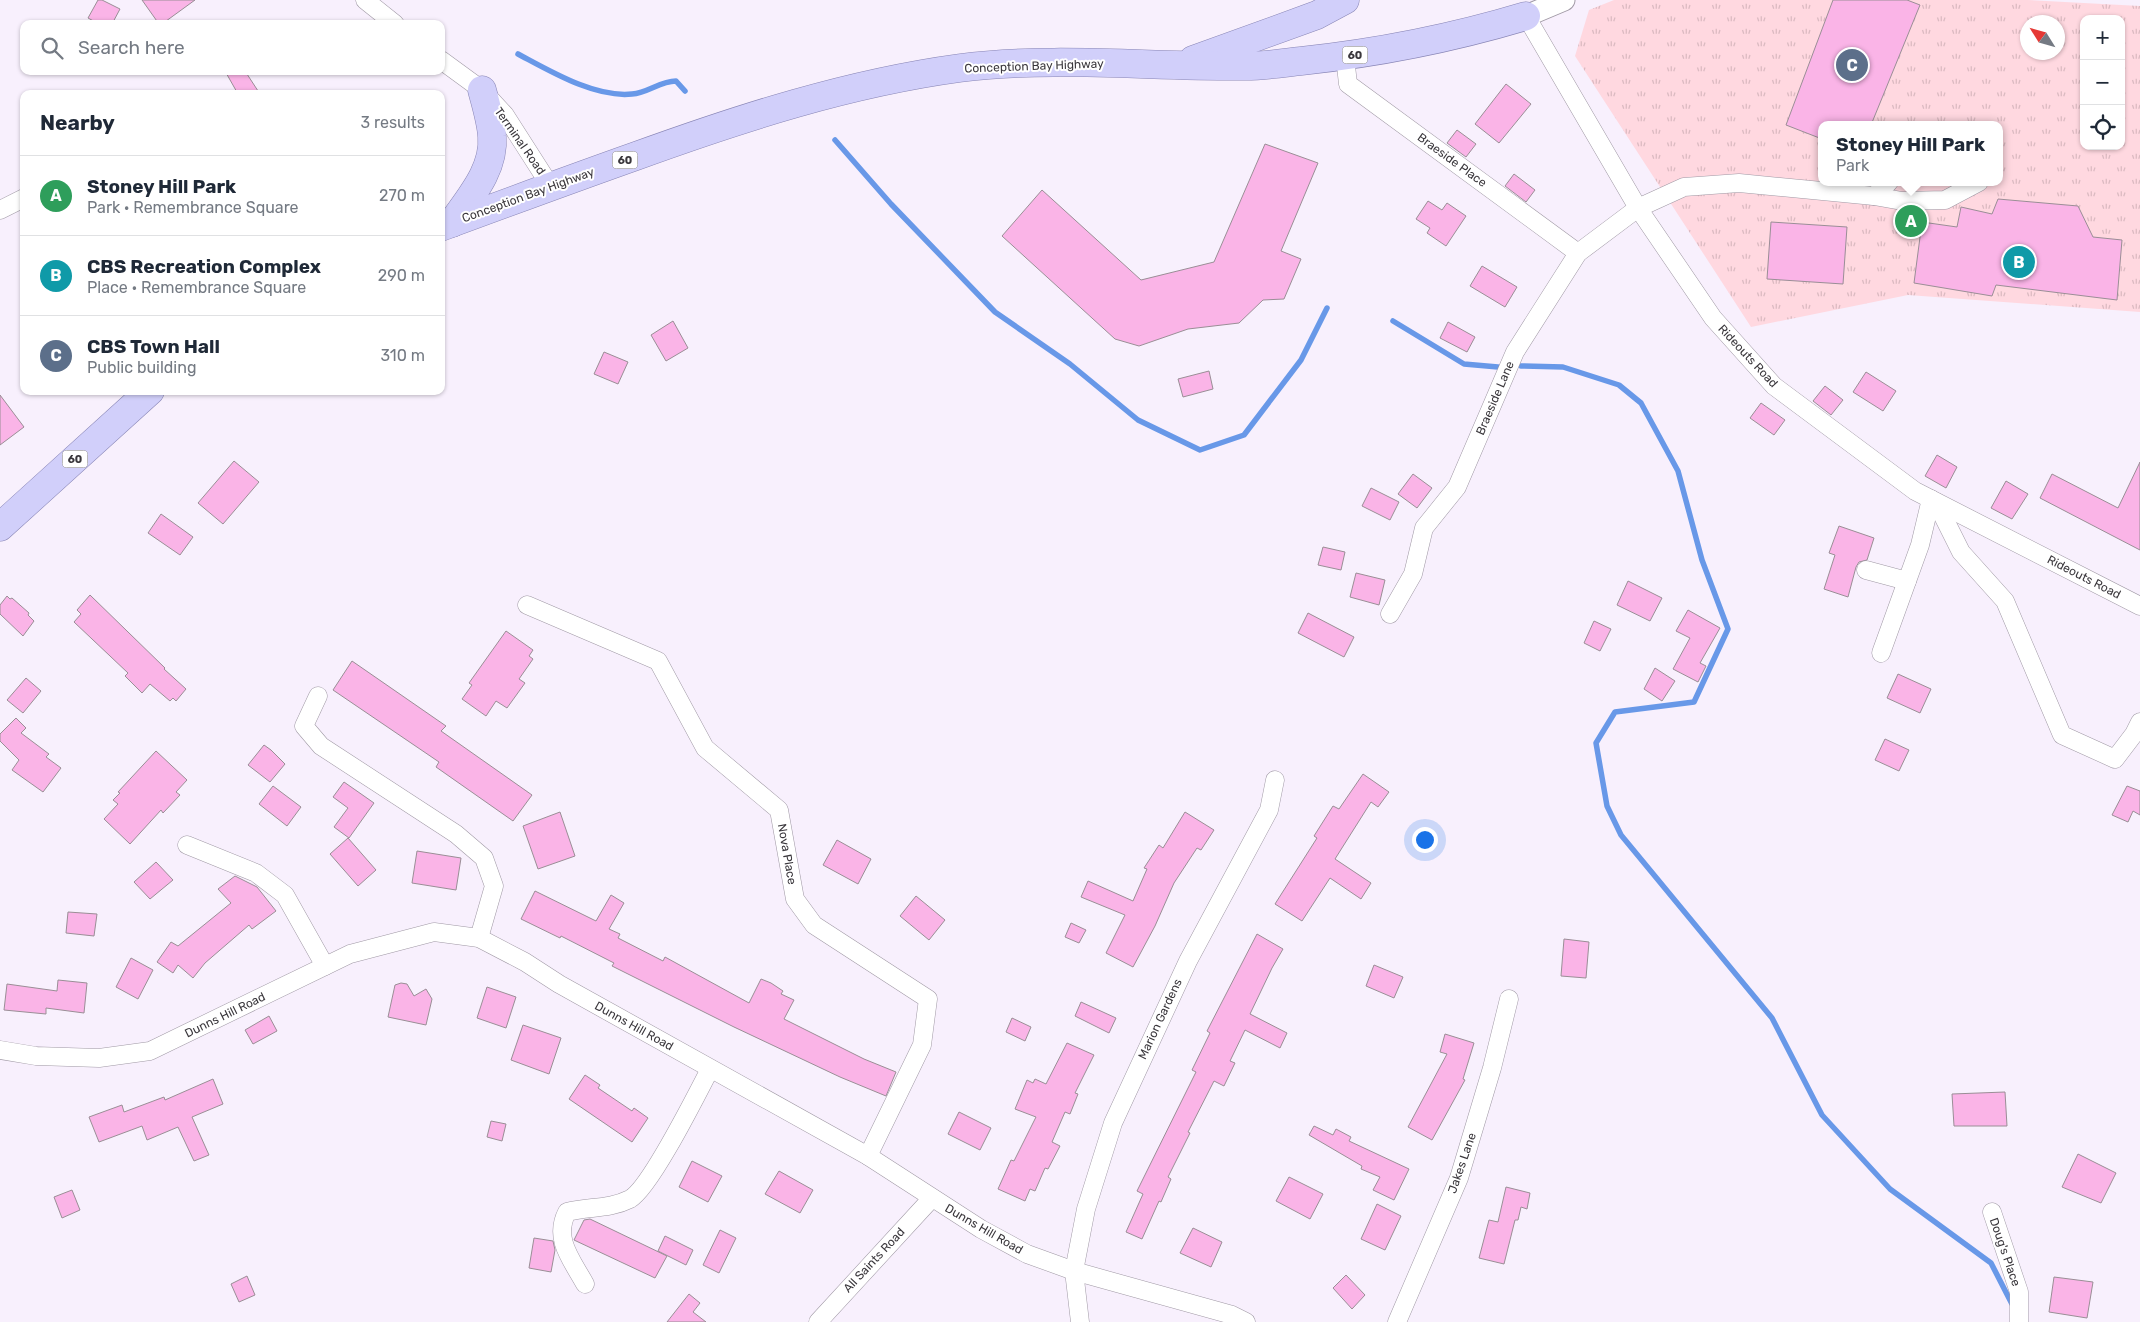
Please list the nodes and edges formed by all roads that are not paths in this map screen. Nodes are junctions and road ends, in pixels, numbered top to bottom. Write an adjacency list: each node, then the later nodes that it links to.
1 (365, 0): 6 (street)
2 (1345, 0): 9 (main road)
3 (1502, 0): 5 (main road)
4 (1564, 0): 5 (street)
5 (1525, 8): 7 (main road, Conception Bay Highway / 60); 16 (street, Rideouts Road)
6 (390, 20)
7 (1345, 57): 9 (main road, Conception Bay Highway / 60); 19 (street, Braeside Place)
8 (445, 63): 10 (street, Terminal Road)
9 (1180, 65): 13 (main road, Conception Bay Highway / 60)
10 (482, 90): 13 (street, Terminal Road); 18 (main road)
11 (1885, 186): 14 (street)
12 (1971, 186): 14 (street, Braeside Lane)
13 (551, 187): 18 (main road, Conception Bay Highway / 60)
14 (1874, 196): 16 (street, Braeside Lane)
15 (20, 200): 17 (street)
16 (1638, 208): 19 (street, Braeside Lane); 21 (street, Rideouts Road)
17 (0, 210)
18 (447, 225)
19 (1578, 253): 27 (street, Braeside Lane)
20 (145, 395): 22 (main road, 60)
21 (1934, 500): 24 (street); 26 (street, Rideouts Road); 30 (street)
22 (1, 523)
23 (1866, 570): 24 (street)
24 (1907, 581): 28 (street)
25 (527, 605): 38 (street, Nova Place)
26 (2140, 606)
27 (1390, 614)
28 (1881, 653)
29 (318, 696): 33 (street)
30 (2140, 722)
31 (1275, 780): 41 (street, Marion Gardens)
32 (187, 845): 34 (street)
33 (479, 938): 34 (street, Dunns Hill Road); 37 (street, Dunns Hill Road)
34 (325, 966): 36 (street, Dunns Hill Road)
35 (1509, 999): 46 (street, Jakes Lane)
36 (0, 1050)
37 (710, 1069): 38 (street, Dunns Hill Road); 42 (street)
38 (868, 1156): 39 (street, Dunns Hill Road)
39 (932, 1198): 41 (street, Dunns Hill Road); 43 (street, All Saints Road)
40 (1992, 1212): 47 (street, Doug's Place)
41 (1074, 1271): 44 (street, Marion Gardens); 45 (street, Dunns Hill Road)
42 (585, 1284)
43 (818, 1322)
44 (1080, 1322)
45 (1246, 1322)
46 (1397, 1322)
47 (2019, 1322)

